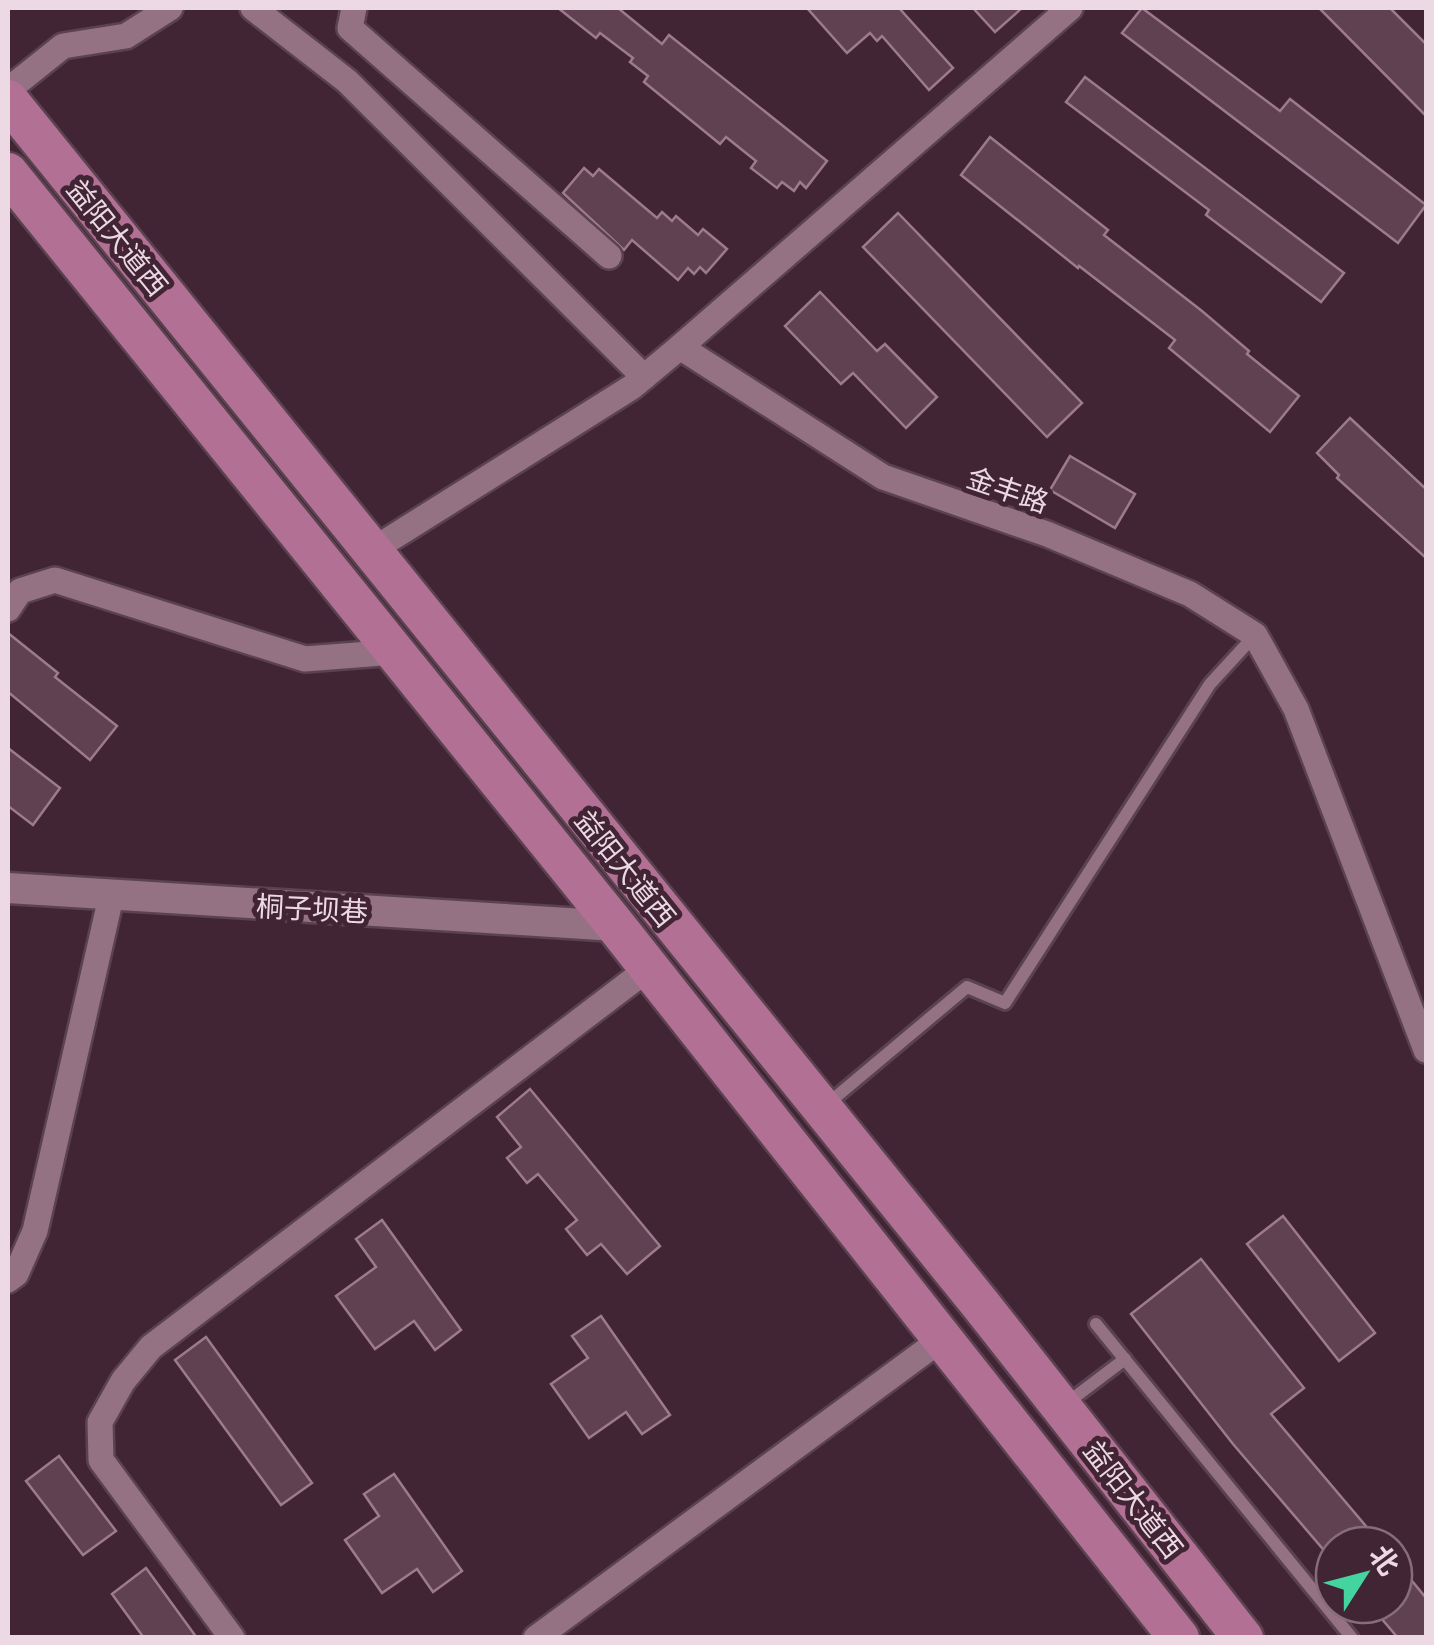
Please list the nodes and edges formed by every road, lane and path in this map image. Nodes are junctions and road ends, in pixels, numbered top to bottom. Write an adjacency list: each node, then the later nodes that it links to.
1 (170, 8): 5 (street)
2 (253, 8): 10 (street)
3 (354, 8): 8 (street)
4 (1070, 8): 9 (street)
5 (8, 90)
6 (8, 100): 11 (main road, 益阳大道西)
7 (8, 173): 14 (main road, 益阳大道西)
8 (609, 256)
9 (680, 347): 10 (street); 13 (street, 金丰路)
10 (644, 377): 11 (street)
11 (371, 552): 20 (main road, 益阳大道西)
12 (8, 609): 14 (street)
13 (1255, 635): 19 (street); 20 (lane)
14 (395, 652): 17 (main road, 益阳大道西)
15 (8, 888): 16 (street, 桐子坝巷)
16 (111, 897): 17 (street, 桐子坝巷); 21 (street)
17 (616, 926): 18 (main road, 益阳大道西)
18 (649, 968): 23 (main road, 益阳大道西); 26 (street)
19 (1426, 1050)
20 (822, 1110): 25 (main road, 益阳大道西)
21 (8, 1280)
22 (1096, 1324): 24 (lane)
23 (943, 1338): 27 (street); 28 (main road, 益阳大道西)
24 (1125, 1359): 25 (lane); 30 (lane)
25 (1061, 1408): 29 (main road, 益阳大道西)
26 (232, 1638)
27 (536, 1638)
28 (1179, 1638)
29 (1243, 1638)
30 (1352, 1638)

